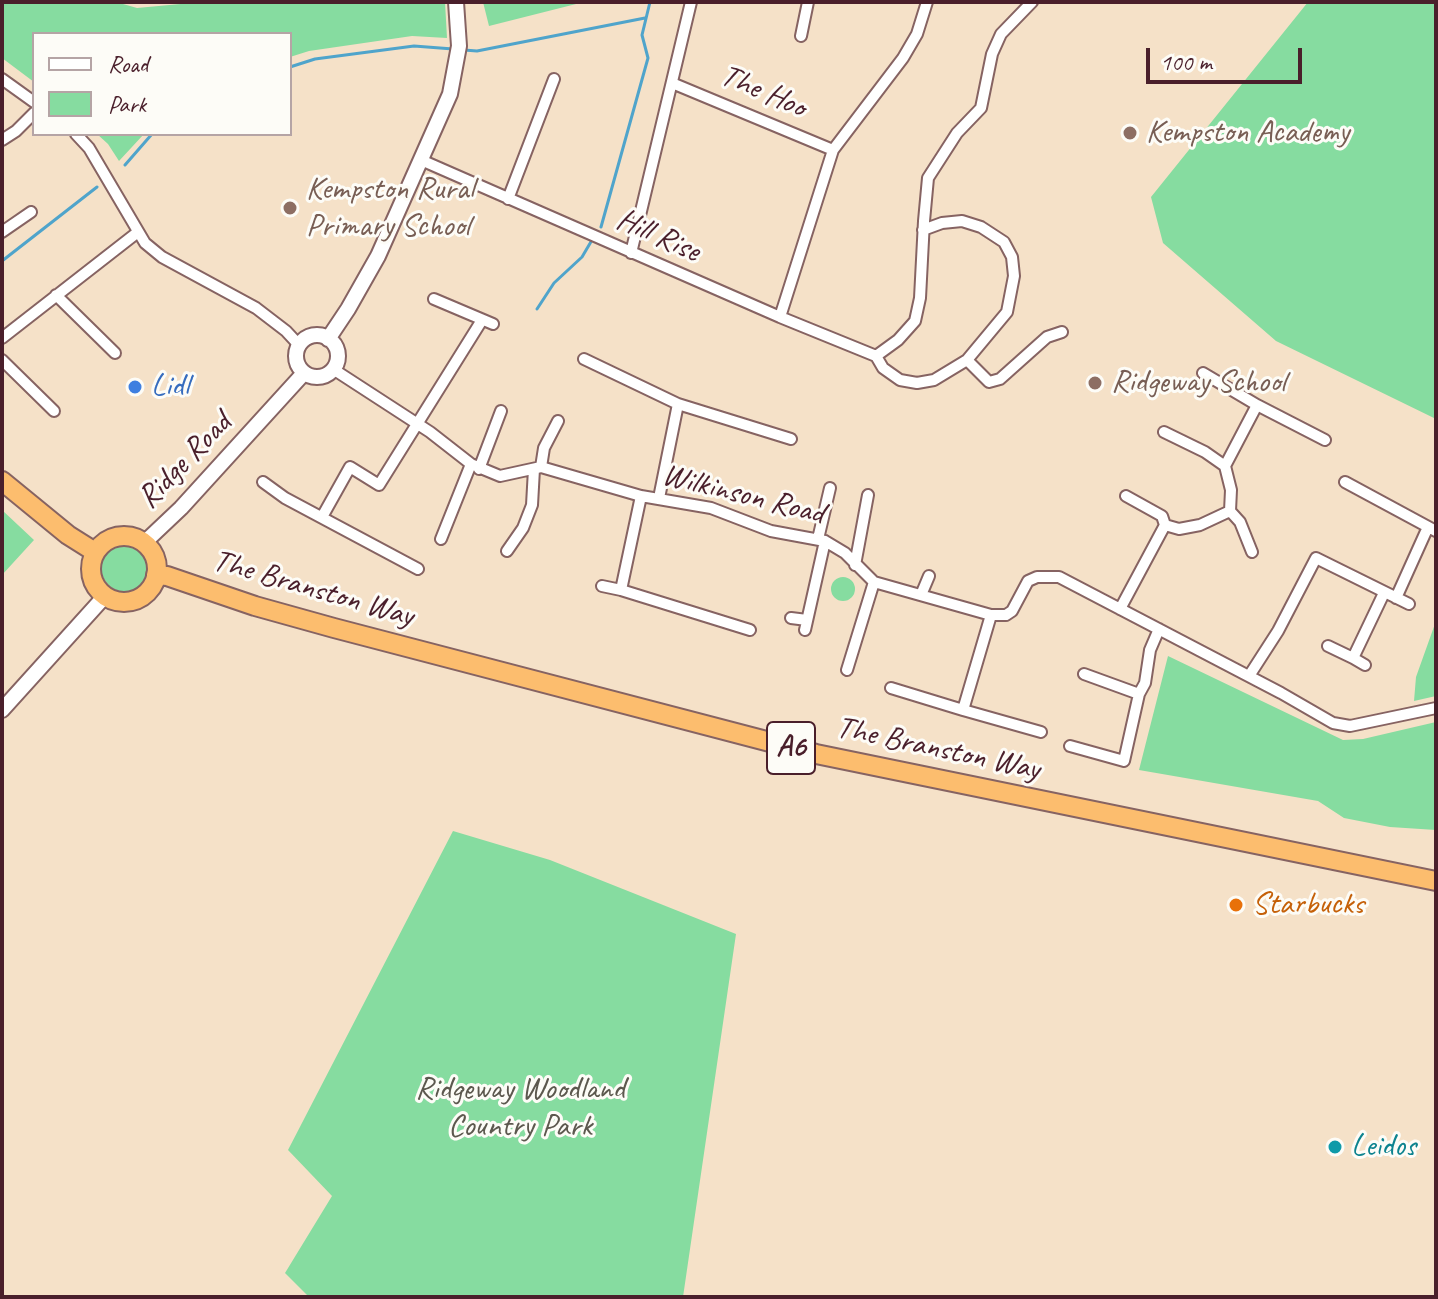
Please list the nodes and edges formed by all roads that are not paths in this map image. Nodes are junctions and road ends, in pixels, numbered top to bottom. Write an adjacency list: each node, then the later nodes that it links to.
1 (456, 2): 15 (street)
2 (691, 2): 9 (street)
3 (808, 2): 6 (street)
4 (927, 2): 14 (street)
5 (1032, 2): 18 (street)
6 (801, 36)
7 (2, 79): 10 (street)
8 (554, 79): 16 (street)
9 (672, 83): 14 (street, The Hoo); 21 (street)
10 (32, 101)
11 (32, 115): 13 (street)
12 (78, 136): 20 (street)
13 (2, 140)
14 (833, 150): 24 (street)
15 (421, 160): 16 (street, Hill Rise); 27 (street)
16 (508, 199): 21 (street, Hill Rise)
17 (31, 212): 19 (street)
18 (923, 230): 30 (street); 33 (street, Hill Rise)
19 (2, 232)
20 (138, 232): 22 (street); 28 (street)
21 (631, 253): 24 (street, Hill Rise)
22 (56, 295): 26 (street); 29 (street)
23 (434, 299): 42 (street)
24 (780, 317): 30 (street, Hill Rise)
25 (1062, 332): 33 (street)
26 (2, 338)
27 (328, 339): 28 (street); 34 (street)
28 (299, 345): 35 (street)
29 (115, 353)
30 (876, 356): 33 (street, Hill Rise)
31 (584, 359): 37 (street)
32 (2, 360): 39 (street)
33 (967, 360)
34 (333, 369): 35 (street); 42 (street)
35 (304, 373): 63 (street, Ridge Road)
36 (1203, 373): 38 (street)
37 (678, 404): 44 (street); 56 (street)
38 (1257, 405): 45 (street); 46 (street)
39 (54, 411)
40 (501, 411): 47 (street)
41 (558, 421): 48 (street)
42 (417, 425): 47 (street); 58 (street)
43 (1164, 432): 46 (street)
44 (791, 439)
45 (1325, 440)
46 (1225, 466): 57 (street)
47 (475, 467): 48 (street, Wilkinson Road); 61 (street)
48 (538, 468): 54 (street, Wilkinson Road); 64 (street)
49 (2, 481): 65 (highway)
50 (263, 482): 58 (street)
51 (1345, 482): 60 (street)
52 (830, 488): 62 (street)
53 (868, 495): 67 (street)
54 (641, 496): 56 (street, Wilkinson Road); 73 (street)
55 (1126, 496): 59 (street)
56 (659, 498): 62 (street, Wilkinson Road)
57 (1230, 511): 59 (street); 66 (street)
58 (322, 517): 68 (street)
59 (1165, 525): 79 (street)
60 (1432, 529): 77 (street)
61 (441, 539)
62 (822, 540): 67 (street, Wilkinson Road); 81 (street)
63 (144, 543): 65 (highway); 69 (highway)
64 (507, 551)
65 (95, 552): 76 (highway)
66 (1252, 552)
67 (855, 565): 71 (street, Wilkinson Road)
68 (418, 569)
69 (156, 575): 76 (highway); 97 (highway, The Branston Way / A6)
70 (929, 576): 75 (street)
71 (874, 582): 75 (street, Wilkinson Road); 87 (street)
72 (602, 586): 73 (street)
73 (621, 590): 83 (street)
74 (1384, 593): 77 (street); 85 (street); 89 (street)
75 (921, 595): 80 (street, Wilkinson Road)
76 (105, 596): 93 (street)
77 (1396, 598): 78 (street)
78 (1409, 604)
79 (1120, 609): 80 (street); 82 (street)
80 (991, 615): 94 (street)
81 (791, 618)
82 (1159, 629): 89 (street); 91 (street)
83 (750, 630)
84 (1328, 646): 85 (street)
85 (1353, 658): 86 (street)
86 (1365, 665)
87 (847, 670)
88 (1084, 674): 91 (street)
89 (1249, 676): 92 (street)
90 (891, 688): 94 (street)
91 (1139, 694): 96 (street)
92 (1436, 708)
93 (2, 710)
94 (963, 710): 95 (street)
95 (1041, 732)
96 (1070, 746)
97 (1436, 881)

